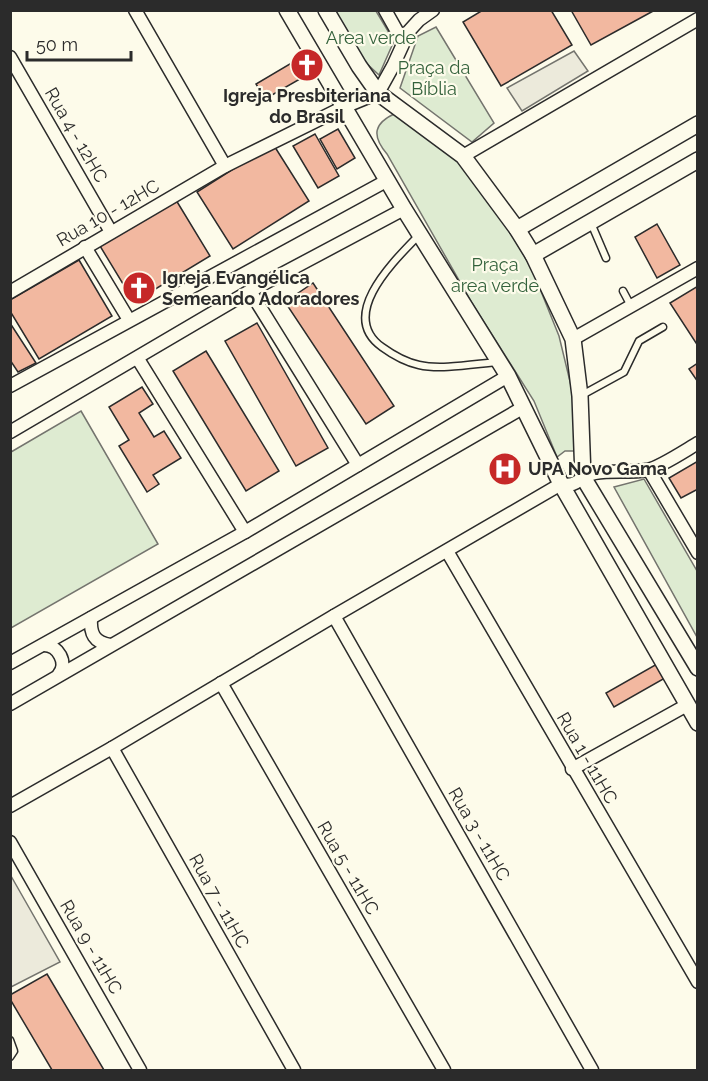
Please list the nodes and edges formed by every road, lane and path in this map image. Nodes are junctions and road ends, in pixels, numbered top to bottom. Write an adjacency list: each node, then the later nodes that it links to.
1 (135, 10): 14 (street)
2 (288, 10): 10 (street)
3 (326, 10): 9 (street)
4 (385, 10): 7 (street)
5 (433, 10): 7 (street)
6 (698, 19): 12 (street)
7 (403, 42): 9 (street)
8 (10, 57): 19 (street, Rua 4 - 12HC)
9 (378, 93): 10 (street, Rua 10 - 12HC); 12 (street)
10 (344, 107): 14 (street, Rua 10 - 12HC); 15 (street)
11 (698, 124): 18 (street)
12 (463, 156): 18 (street)
13 (698, 160): 17 (street)
14 (225, 166): 19 (street, Rua 10 - 12HC)
15 (388, 180): 16 (street); 29 (street)
16 (404, 209): 20 (street); 25 (street)
17 (591, 222): 22 (street); 23 (lane)
18 (517, 229): 22 (street)
19 (111, 232): 21 (street, Rua 10 - 12HC)
20 (420, 234): 33 (street); 33 (lane)
21 (84, 247): 27 (street, Rua 10 - 12HC); 29 (street)
22 (533, 255): 31 (street)
23 (606, 258)
24 (698, 268): 28 (street)
25 (250, 291): 32 (street); 40 (street)
26 (623, 291): 28 (lane)
27 (10, 292)
28 (631, 306): 31 (street)
29 (129, 320): 35 (street)
30 (663, 327): 36 (lane)
31 (573, 339): 36 (street)
32 (138, 359): 38 (street); 44 (street)
33 (498, 362): 34 (street)
34 (508, 376): 37 (street); 40 (street)
35 (10, 386)
36 (580, 396): 42 (street)
37 (524, 407): 43 (street); 50 (street)
38 (10, 432)
39 (698, 443): 41 (street)
40 (358, 465): 44 (street)
41 (649, 470): 42 (street); 46 (street)
42 (584, 477): 43 (street); 52 (street)
43 (561, 484): 45 (street); 56 (street)
44 (245, 532): 48 (street)
45 (447, 551): 47 (street); 59 (street, Rua 1 - 11HC)
46 (698, 553)
47 (334, 616): 54 (street); 68 (street, Rua 3 - 11HC)
48 (91, 618): 49 (street); 50 (street)
49 (44, 645): 51 (street); 53 (street)
50 (110, 645): 53 (street)
51 (10, 663)
52 (698, 668)
53 (59, 674): 55 (street)
54 (221, 683): 58 (street); 67 (street, Rua 5 - 11HC)
55 (10, 704)
56 (687, 705): 57 (street); 59 (street)
57 (698, 723)
58 (112, 748): 60 (street); 66 (street, Rua 7 - 11HC)
59 (572, 768): 62 (street, Rua 1 - 11HC)
60 (10, 806)
61 (10, 842): 65 (street, Rua 9 - 11HC)
62 (698, 982)
63 (10, 1040): 64 (lane)
64 (10, 1058)
65 (140, 1071)
66 (294, 1071)
67 (444, 1071)
68 (592, 1071)

